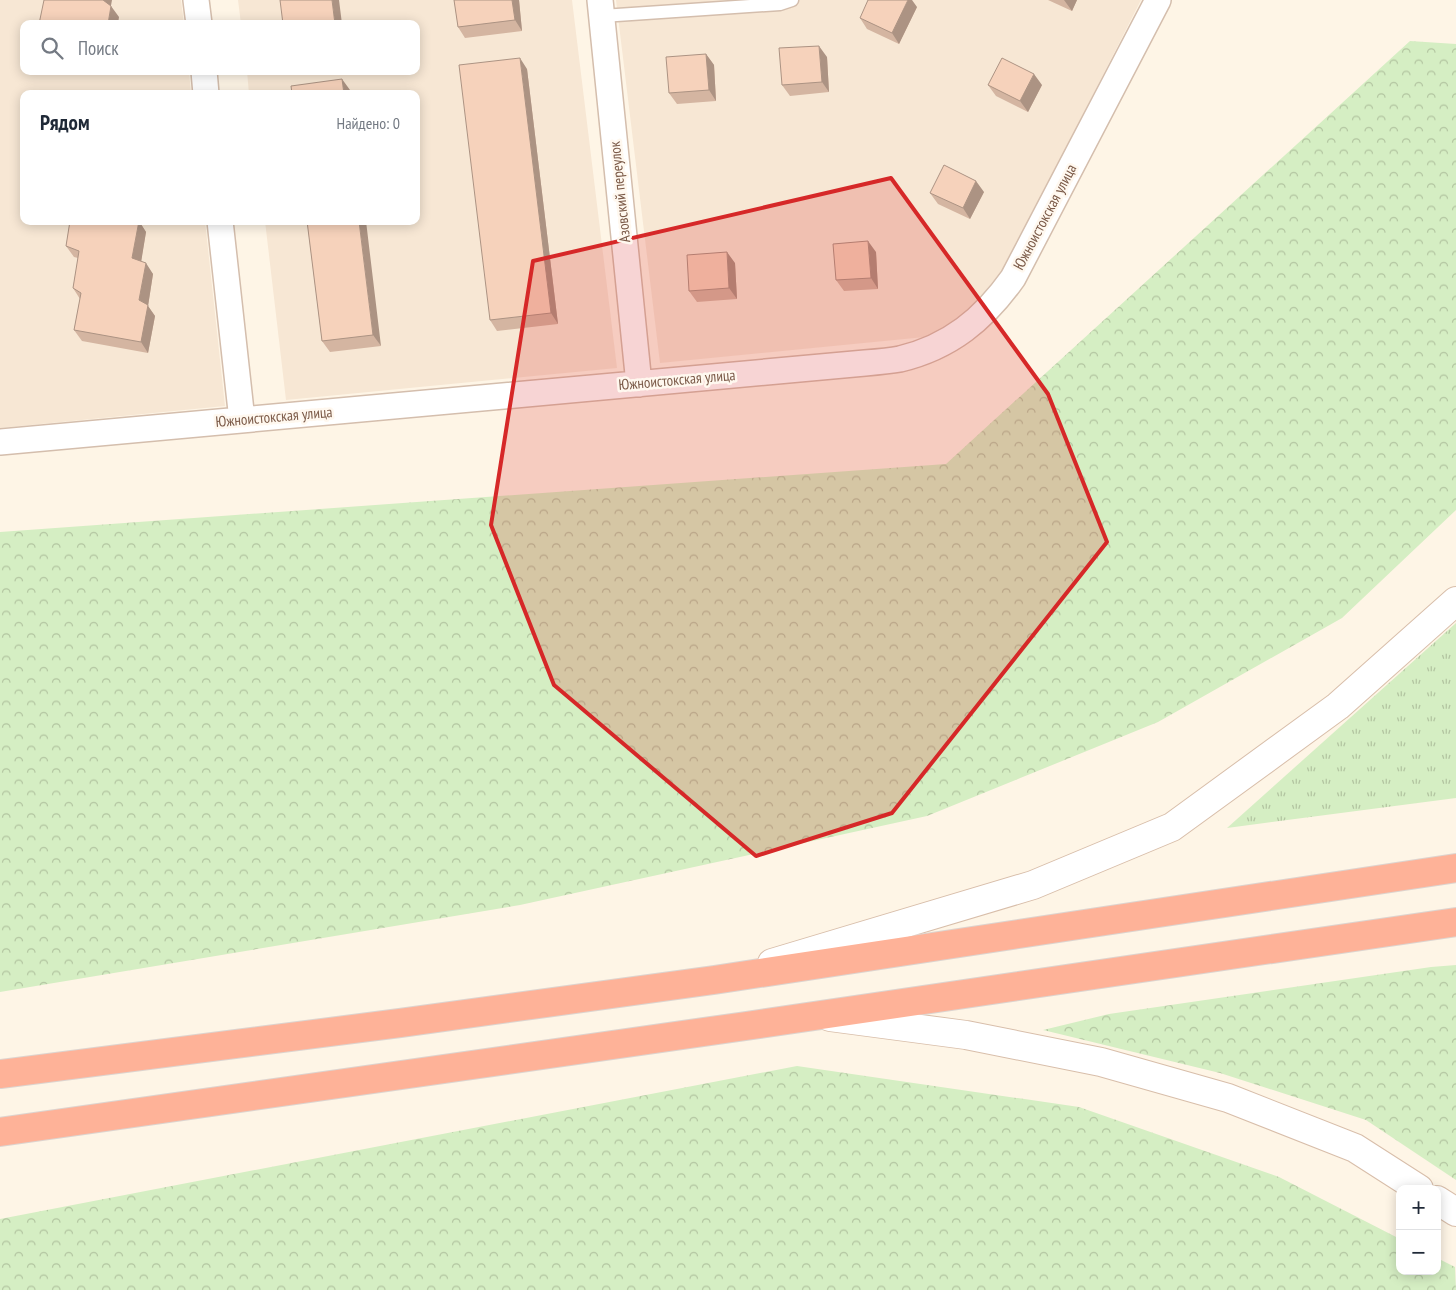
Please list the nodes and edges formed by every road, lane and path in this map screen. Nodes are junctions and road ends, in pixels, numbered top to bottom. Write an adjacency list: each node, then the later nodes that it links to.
1 (196, 0): 5 (street)
2 (792, 0): 4 (lane)
3 (1158, 0): 9 (street, Южноистокская улица)
4 (601, 8): 9 (street, Азовский переулок)
5 (198, 20)
6 (204, 75): 7 (street)
7 (206, 90)
8 (220, 225): 10 (street)
9 (639, 384): 10 (street, Южноистокская улица)
10 (242, 420): 11 (street, Южноистокская улица)
11 (0, 442)
12 (1456, 601): 15 (main road)
13 (1456, 868): 15 (highway)
14 (1456, 922): 16 (highway)
15 (714, 980): 17 (highway)
16 (814, 1015): 18 (highway); 19 (main road)
17 (0, 1074)
18 (0, 1132)
19 (1413, 1185)
20 (1441, 1203): 21 (main road)
21 (1456, 1212)

